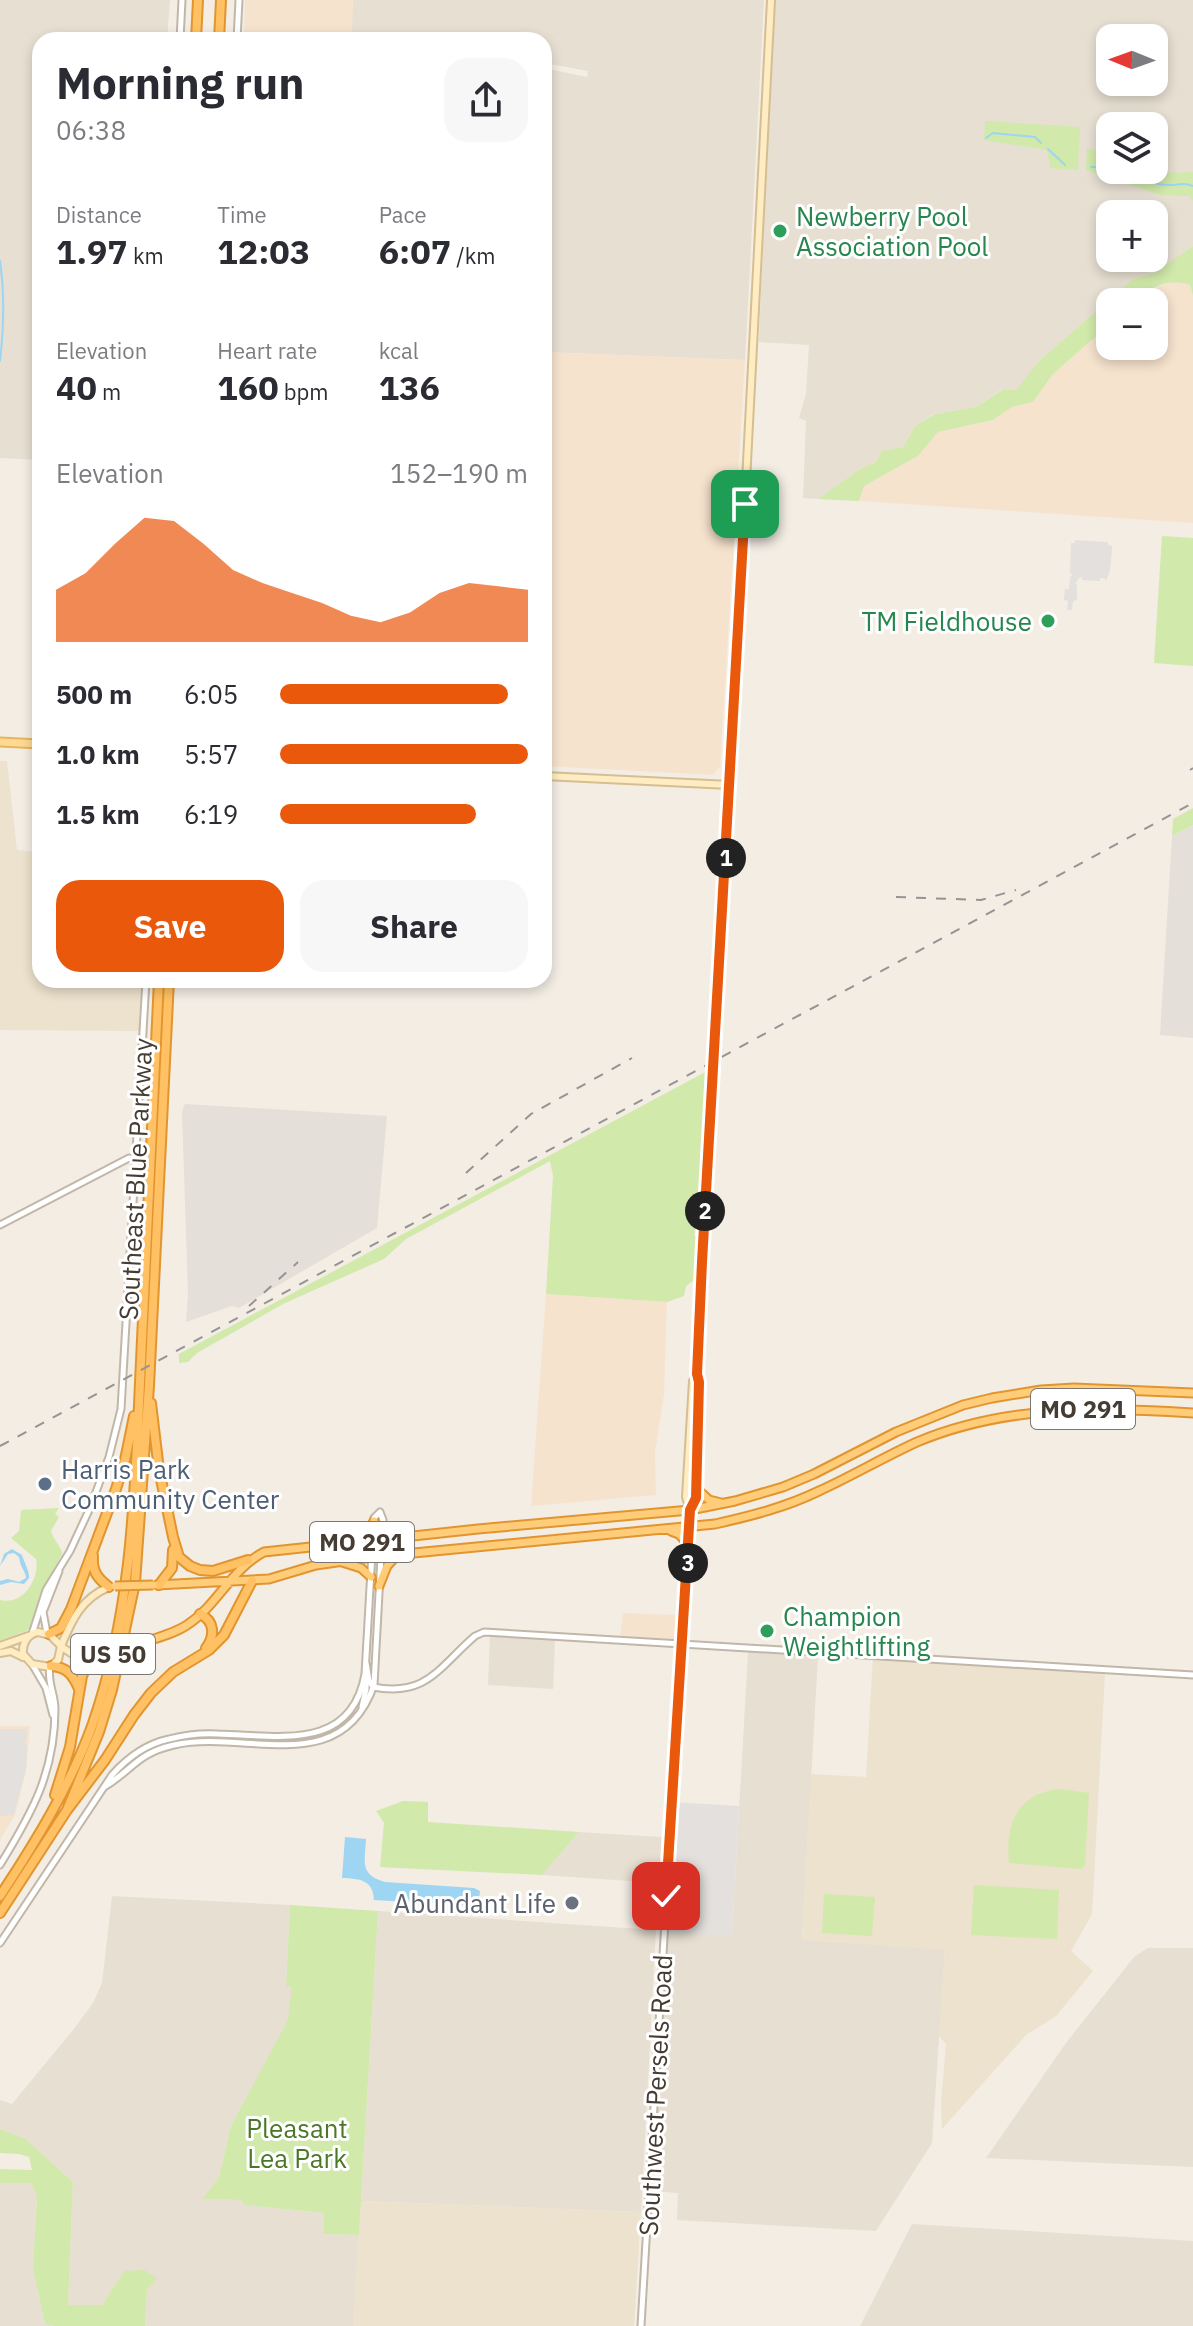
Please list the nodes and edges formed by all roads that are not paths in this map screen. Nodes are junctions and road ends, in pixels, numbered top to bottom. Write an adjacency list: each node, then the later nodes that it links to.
1 (182, 0): 6 (street)
2 (198, 0): 7 (highway)
3 (221, 0): 8 (highway)
4 (239, 0): 9 (street)
5 (771, 0): 13 (main road)
6 (180, 32)
7 (196, 32)
8 (219, 32)
9 (237, 32)
10 (0, 742): 11 (main road)
11 (32, 744)
12 (552, 776): 13 (main road)
13 (730, 785): 19 (main road, bridge)
14 (146, 988): 17 (street, Southeast Blue Parkway)
15 (156, 988): 20 (highway, US 50)
16 (171, 988): 20 (highway, US 50)
17 (136, 1159): 18 (street); 40 (street, Southeast Blue Parkway)
18 (0, 1225)
19 (697, 1374): 23 (main road); 25 (main road)
20 (144, 1387): 30 (highway, MO 291); 35 (highway); 67 (highway, US 50); 68 (highway, US 50)
21 (1193, 1393): 24 (highway, MO 291)
22 (1193, 1413): 28 (highway, MO 291)
23 (697, 1489): 24 (highway); 25 (main road)
24 (723, 1504): 25 (highway, MO 291)
25 (690, 1510): 28 (main road); 31 (highway, MO 291)
26 (374, 1521): 27 (street); 32 (street); 33 (highway)
27 (383, 1526): 31 (highway); 32 (street)
28 (690, 1528): 29 (highway, MO 291); 34 (street, Southwest Persels Road)
29 (669, 1530): 34 (highway); 36 (highway, MO 291)
30 (173, 1537): 38 (highway, MO 291); 44 (highway, MO 291)
31 (405, 1537): 32 (highway, MO 291)
32 (377, 1541): 33 (highway, MO 291); 37 (street)
33 (363, 1542): 38 (highway, MO 291)
34 (689, 1545): 50 (street, Southwest Persels Road)
35 (94, 1547): 45 (highway); 48 (highway)
36 (398, 1554): 37 (highway, MO 291); 46 (highway)
37 (376, 1556): 39 (highway, MO 291); 41 (street); 46 (street)
38 (248, 1560): 43 (highway)
39 (336, 1561): 41 (highway); 42 (highway, MO 291)
40 (59, 1570): 48 (street); 49 (street)
41 (371, 1577): 57 (street)
42 (252, 1581): 43 (highway, MO 291); 56 (highway)
43 (228, 1582): 44 (highway, MO 291); 47 (highway)
44 (156, 1585): 45 (highway, MO 291, bridge)
45 (112, 1586): 52 (main road)
46 (379, 1586): 62 (street)
47 (200, 1614): 54 (highway, bridge); 56 (highway)
48 (48, 1634): 49 (main road); 52 (main road)
49 (30, 1635): 51 (main road); 55 (main road)
50 (681, 1645): 60 (street); 62 (street); 73 (street, Southwest Persels Road)
51 (0, 1646)
52 (62, 1646): 54 (main road); 59 (main road)
53 (0, 1653): 55 (main road)
54 (100, 1655): 63 (highway)
55 (24, 1658): 58 (main road)
56 (197, 1658): 67 (highway)
57 (366, 1663): 61 (street); 62 (street)
58 (32, 1664): 59 (main road); 65 (street)
59 (51, 1667): 63 (highway); 65 (street)
60 (1193, 1675)
61 (364, 1679): 64 (street); 66 (street)
62 (373, 1687): 64 (street)
63 (79, 1691): 68 (highway)
64 (361, 1712): 66 (street)
65 (54, 1720): 69 (street)
66 (174, 1741): 72 (street)
67 (67, 1810): 71 (highway, US 50)
68 (44, 1826): 70 (highway, US 50)
69 (0, 1865)
70 (0, 1896)
71 (0, 1913)
72 (0, 1943)
73 (641, 2326)

